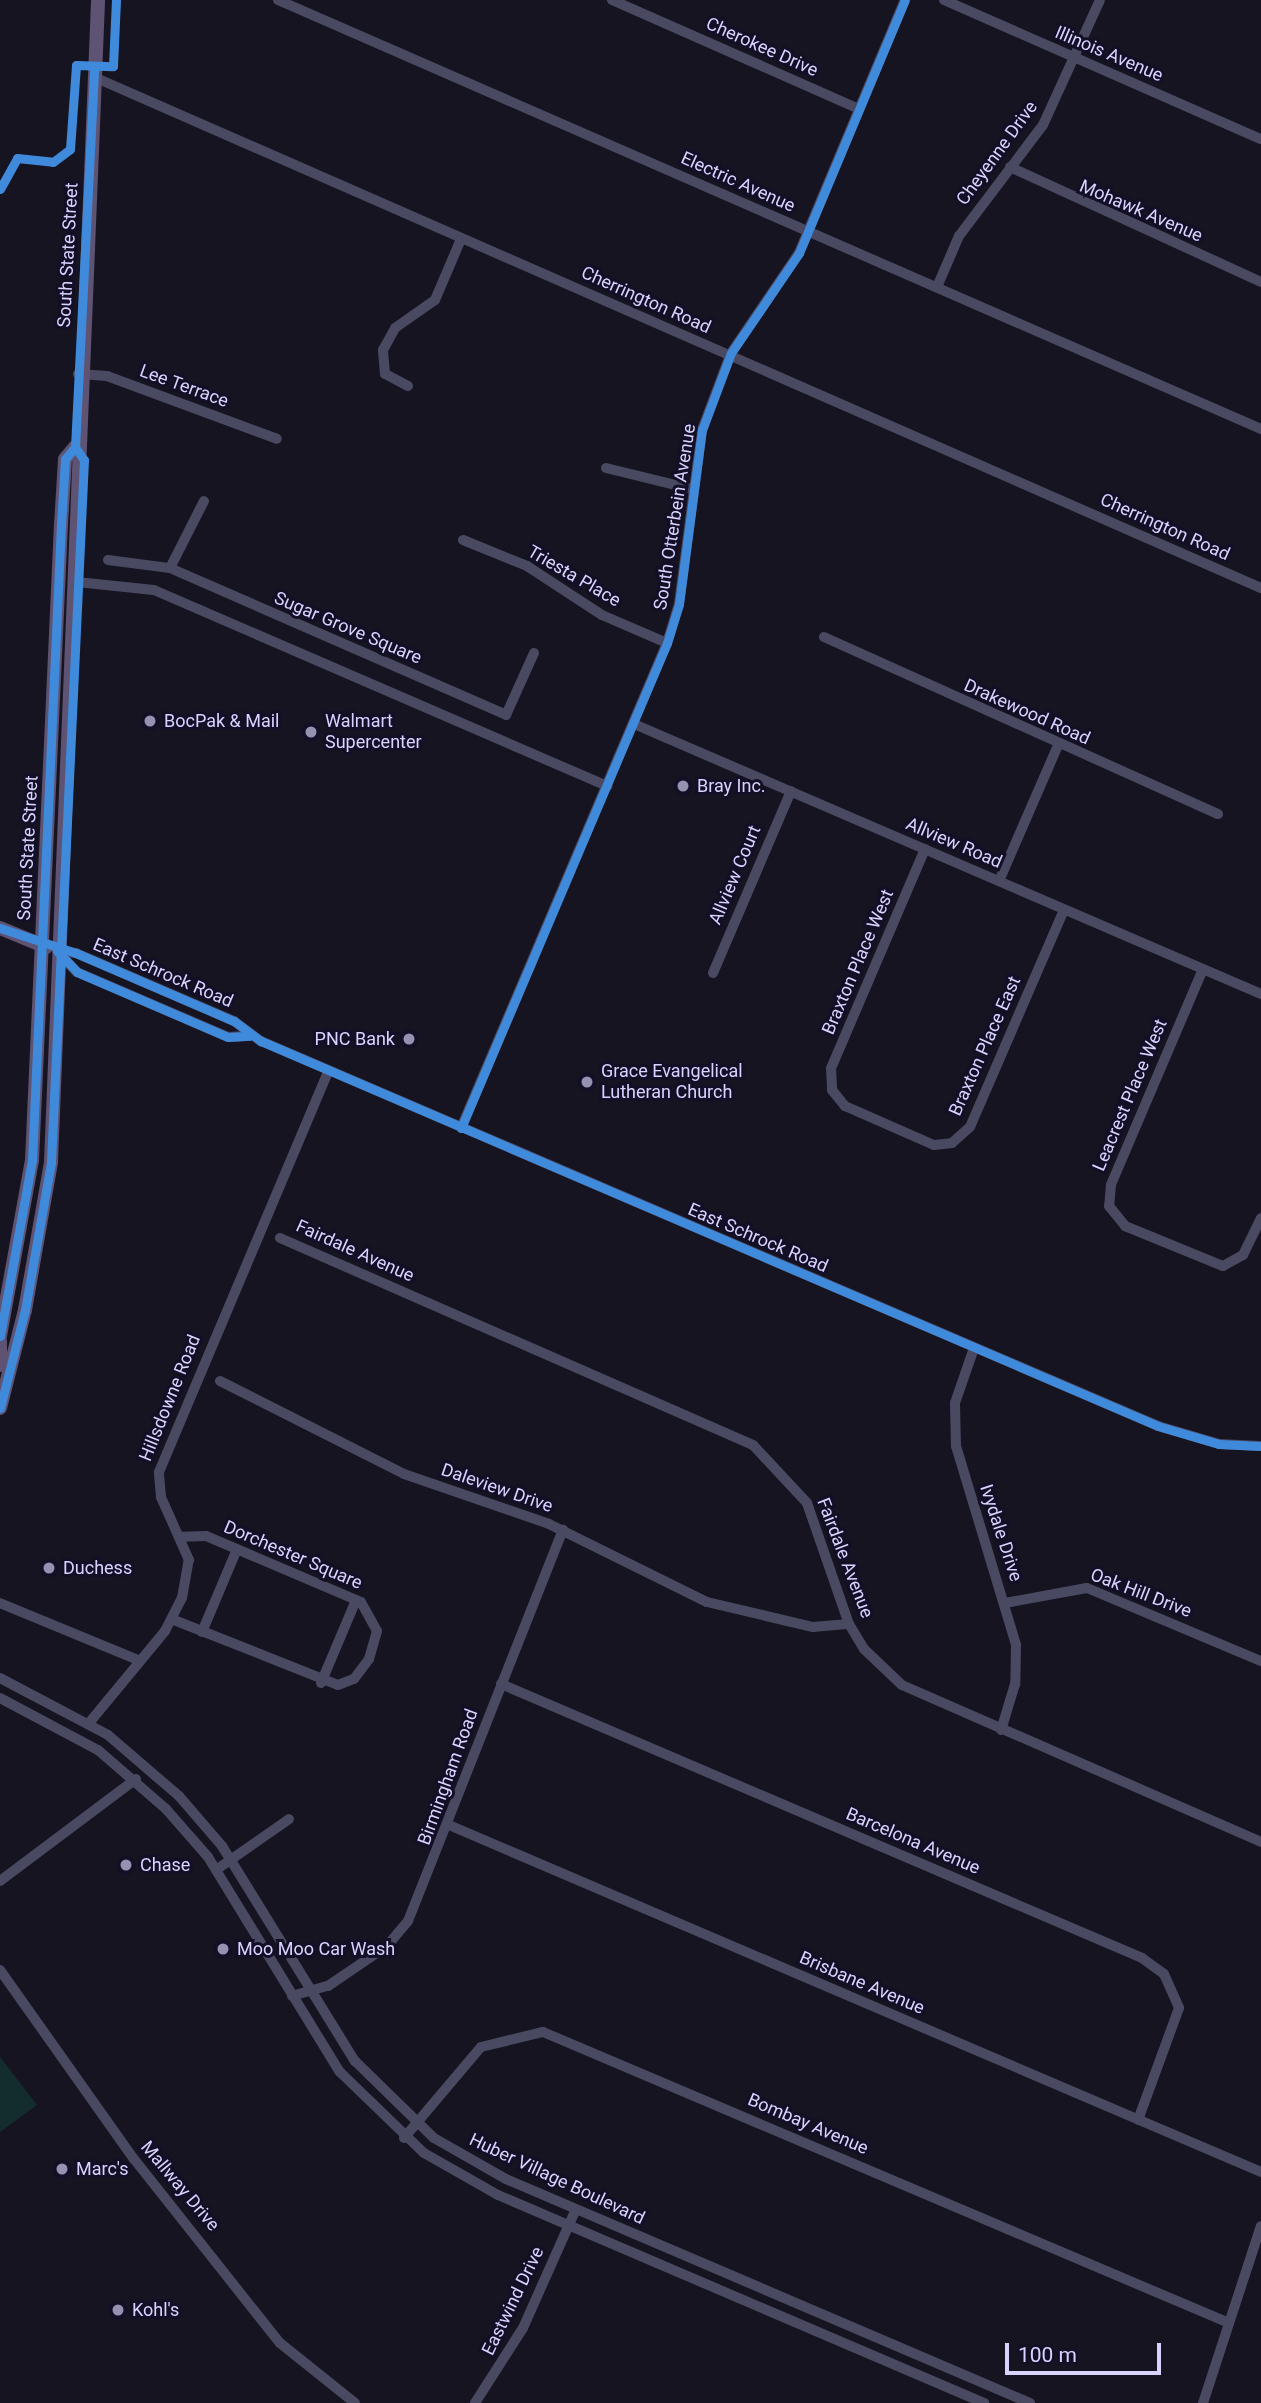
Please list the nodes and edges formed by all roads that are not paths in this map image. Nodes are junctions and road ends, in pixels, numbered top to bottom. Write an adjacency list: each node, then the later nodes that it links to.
1 (98, 0): 10 (main road, South State Street)
2 (278, 0): 8 (street, Electric Avenue)
3 (312, 0): 8 (street)
4 (612, 0): 11 (street, Cherokee Drive)
5 (905, 0): 11 (street, South Otterbein Avenue)
6 (944, 0): 9 (street, Illinois Avenue)
7 (1100, 0): 9 (street, Cheyenne Drive)
8 (307, 13): 14 (street, Electric Avenue)
9 (1075, 59): 12 (street, Illinois Avenue); 13 (street, Cheyenne Drive)
10 (94, 77): 15 (street, Cherrington Road); 19 (main road, South State Street)
11 (859, 109): 14 (street, South Otterbein Avenue)
12 (1261, 139)
13 (1010, 167): 16 (street, Mohawk Avenue); 17 (street, Cheyenne Drive)
14 (808, 232): 17 (street, Electric Avenue); 18 (street, South Otterbein Avenue)
15 (461, 239): 18 (street, Cherrington Road); 20 (street)
16 (1261, 282)
17 (937, 287): 21 (street, Electric Avenue)
18 (730, 356): 27 (street, South Otterbein Avenue); 35 (street, Cherrington Road)
19 (78, 374): 22 (street, Lee Terrace); 23 (main road, South State Street)
20 (408, 386)
21 (1261, 429)
22 (277, 439)
23 (75, 447): 24 (main road); 29 (main road, South State Street)
24 (65, 458): 26 (main road, South State Street); 29 (main road)
25 (606, 468): 27 (street)
26 (63, 489): 33 (main road, South State Street); 34 (main road)
27 (692, 489): 37 (street, South Otterbein Avenue)
28 (204, 501): 32 (street)
29 (81, 512): 34 (main road, South State Street)
30 (463, 540): 37 (street, Triesta Place)
31 (108, 560): 32 (street, Sugar Grove Square)
32 (170, 568): 38 (street, Sugar Grove Square)
33 (58, 581): 39 (main road); 44 (main road, South State Street)
34 (77, 582): 39 (main road, South State Street); 42 (street)
35 (1261, 588)
36 (824, 636): 41 (street, Drakewood Road)
37 (667, 643): 40 (street, South Otterbein Avenue)
38 (534, 653)
39 (70, 708): 51 (main road, South State Street)
40 (634, 724): 42 (street, South Otterbein Avenue); 43 (street, Allview Road)
41 (1058, 745): 45 (street, Drakewood Road); 47 (street)
42 (607, 786): 59 (street, South Otterbein Avenue)
43 (791, 791): 46 (street, Allview Road); 53 (street, Allview Court)
44 (47, 795): 50 (main road, South State Street); 51 (main road)
45 (1218, 814)
46 (925, 849): 47 (street, Allview Road); 58 (street, Braxton Place West)
47 (999, 881): 48 (street, Allview Road)
48 (1064, 910): 52 (street, Allview Road); 58 (street, Braxton Place East)
49 (0, 928): 50 (main road, East Schrock Road)
50 (38, 944): 51 (main road, East Schrock Road); 57 (main road, South State Street)
51 (57, 951): 55 (street, East Schrock Road); 55 (street, East Schrock Road); 61 (main road, South State Street)
52 (1203, 969): 54 (street, Allview Road); 62 (street, Leacrest Place West)
53 (713, 973)
54 (1261, 994)
55 (250, 1036): 56 (street, East Schrock Road)
56 (329, 1070): 59 (street, East Schrock Road); 71 (street, Hillsdowne Road)
57 (35, 1086): 60 (main road, South State Street); 61 (main road)
58 (832, 1090)
59 (461, 1128): 65 (street, East Schrock Road)
60 (27, 1194): 64 (main road, South State Street); 66 (main road)
61 (46, 1198): 66 (main road, South State Street)
62 (1261, 1218)
63 (280, 1238): 77 (street, Fairdale Avenue)
64 (0, 1338): 66 (main road, South State Street)
65 (974, 1348): 69 (street, East Schrock Road); 75 (street, Ivydale Drive)
66 (7, 1364): 68 (main road, South State Street)
67 (220, 1381): 70 (street, Daleview Drive)
68 (1, 1400)
69 (1261, 1446)
70 (563, 1530): 77 (street, Daleview Drive); 83 (street, Birmingham Road)
71 (182, 1537): 72 (street, Dorchester Square); 76 (street, Hillsdowne Road)
72 (237, 1549): 73 (street, Dorchester Square); 78 (street)
73 (356, 1600): 82 (street); 82 (street, Dorchester Square)
74 (0, 1602): 79 (street)
75 (1005, 1603): 80 (street, Oak Hill Drive); 86 (street, Ivydale Drive)
76 (174, 1620): 78 (street); 79 (street, Hillsdowne Road)
77 (849, 1624): 86 (street, Fairdale Avenue)
78 (202, 1632): 82 (street)
79 (136, 1659): 85 (street, Hillsdowne Road)
80 (1261, 1661)
81 (0, 1678): 85 (street, Huber Village Boulevard)
82 (321, 1683)
83 (501, 1684): 89 (street, Birmingham Road); 98 (street, Barcelona Avenue)
84 (0, 1698): 87 (street, Huber Village Boulevard)
85 (89, 1723): 91 (street, Huber Village Boulevard)
86 (1001, 1730): 90 (street, Fairdale Avenue)
87 (136, 1779): 92 (street, Huber Village Boulevard); 93 (street)
88 (289, 1819): 91 (street)
89 (449, 1825): 95 (street, Birmingham Road); 98 (street, Brisbane Avenue)
90 (1261, 1842)
91 (231, 1860): 92 (street); 95 (street, Huber Village Boulevard)
92 (216, 1870): 96 (street, Huber Village Boulevard)
93 (0, 1881)
94 (0, 1970): 106 (street, Mallway Drive)
95 (312, 1993): 96 (street, Birmingham Road); 97 (street, Birmingham Road); 99 (street, Huber Village Boulevard)
96 (292, 1996): 97 (street, Huber Village Boulevard)
97 (300, 2009): 100 (street, Huber Village Boulevard)
98 (1138, 2120): 101 (street, Brisbane Avenue)
99 (415, 2124): 100 (street, Bombay Avenue); 102 (street, Huber Village Boulevard); 105 (street, Bombay Avenue)
100 (404, 2138): 103 (street, Huber Village Boulevard)
101 (1261, 2172)
102 (576, 2209): 103 (street, Eastwind Drive); 109 (street, Huber Village Boulevard)
103 (568, 2226): 107 (street, Eastwind Drive); 108 (street, Huber Village Boulevard)
104 (1261, 2226): 105 (street)
105 (1229, 2323): 110 (street)
106 (355, 2403)
107 (475, 2403)
108 (984, 2403)
109 (1030, 2403)
110 (1203, 2403)

